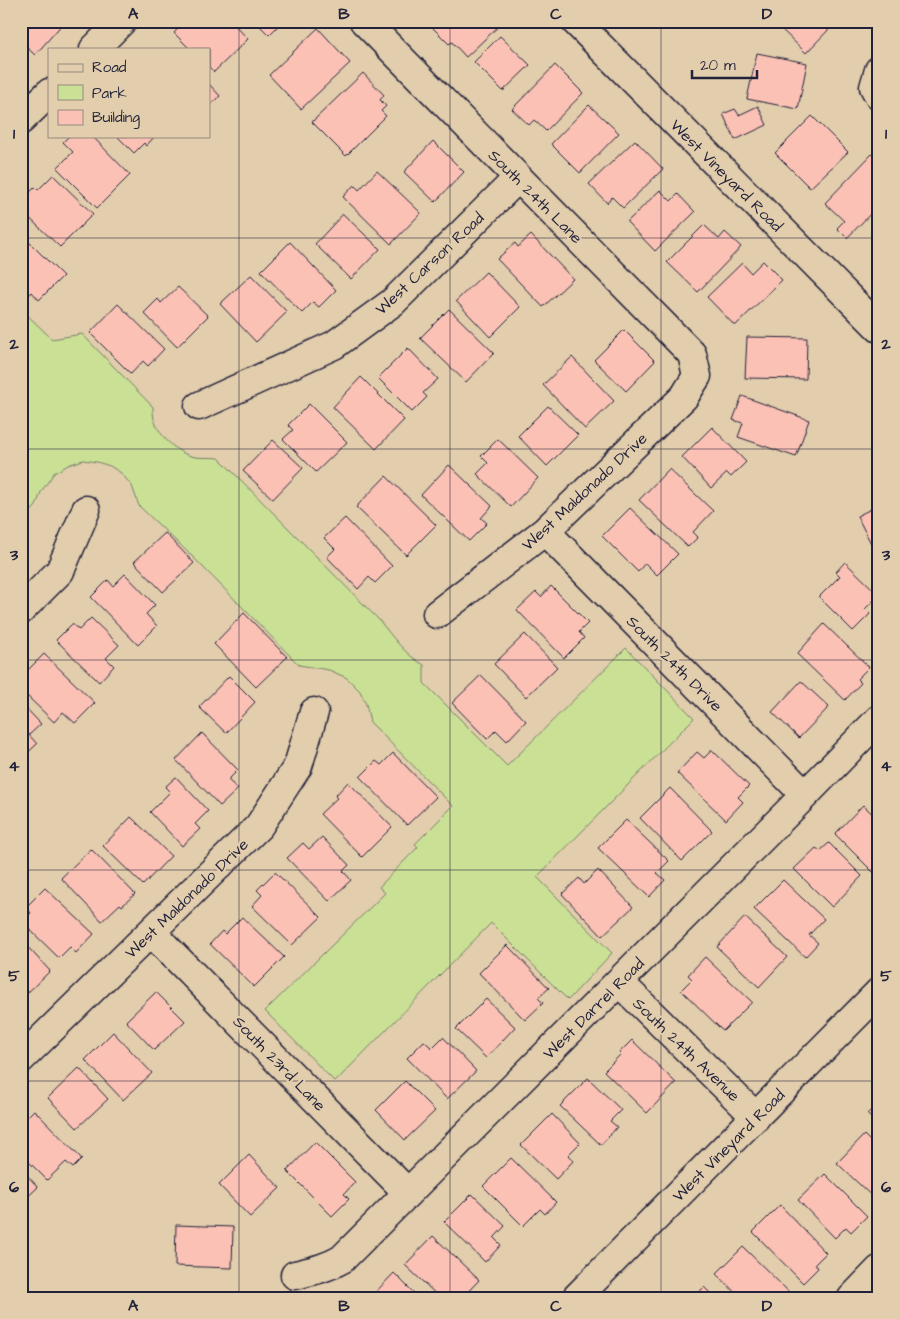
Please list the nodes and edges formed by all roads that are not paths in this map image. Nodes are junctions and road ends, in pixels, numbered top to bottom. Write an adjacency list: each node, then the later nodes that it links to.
1 (122, 21): 4 (street)
2 (364, 21): 7 (street, South 24th Lane)
3 (574, 21): 8 (street, West Vineyard Road)
4 (95, 48)
5 (48, 94): 6 (street)
6 (21, 120)
7 (518, 178): 9 (street, South 24th Lane); 10 (street, West Carson Road)
8 (879, 328)
9 (697, 376): 12 (street, West Maldonado Drive)
10 (199, 406)
11 (86, 510): 13 (street)
12 (545, 530): 14 (street, West Maldonado Drive); 17 (street, South 24th Drive)
13 (21, 610)
14 (437, 614)
15 (314, 712): 18 (street, West Maldonado Drive)
16 (879, 719): 17 (street, West Darrel Road)
17 (805, 795): 19 (street, West Darrel Road)
18 (151, 932): 21 (street, West Maldonado Drive); 23 (street, South 23rd Lane)
19 (618, 982): 22 (street, South 24th Avenue); 23 (street, West Darrel Road)
20 (879, 992): 22 (street, West Vineyard Road)
21 (23, 1054)
22 (756, 1117): 26 (street, West Vineyard Road)
23 (408, 1194): 25 (street, West Darrel Road)
24 (879, 1270): 27 (street)
25 (295, 1275)
26 (576, 1298)
27 (852, 1298)

